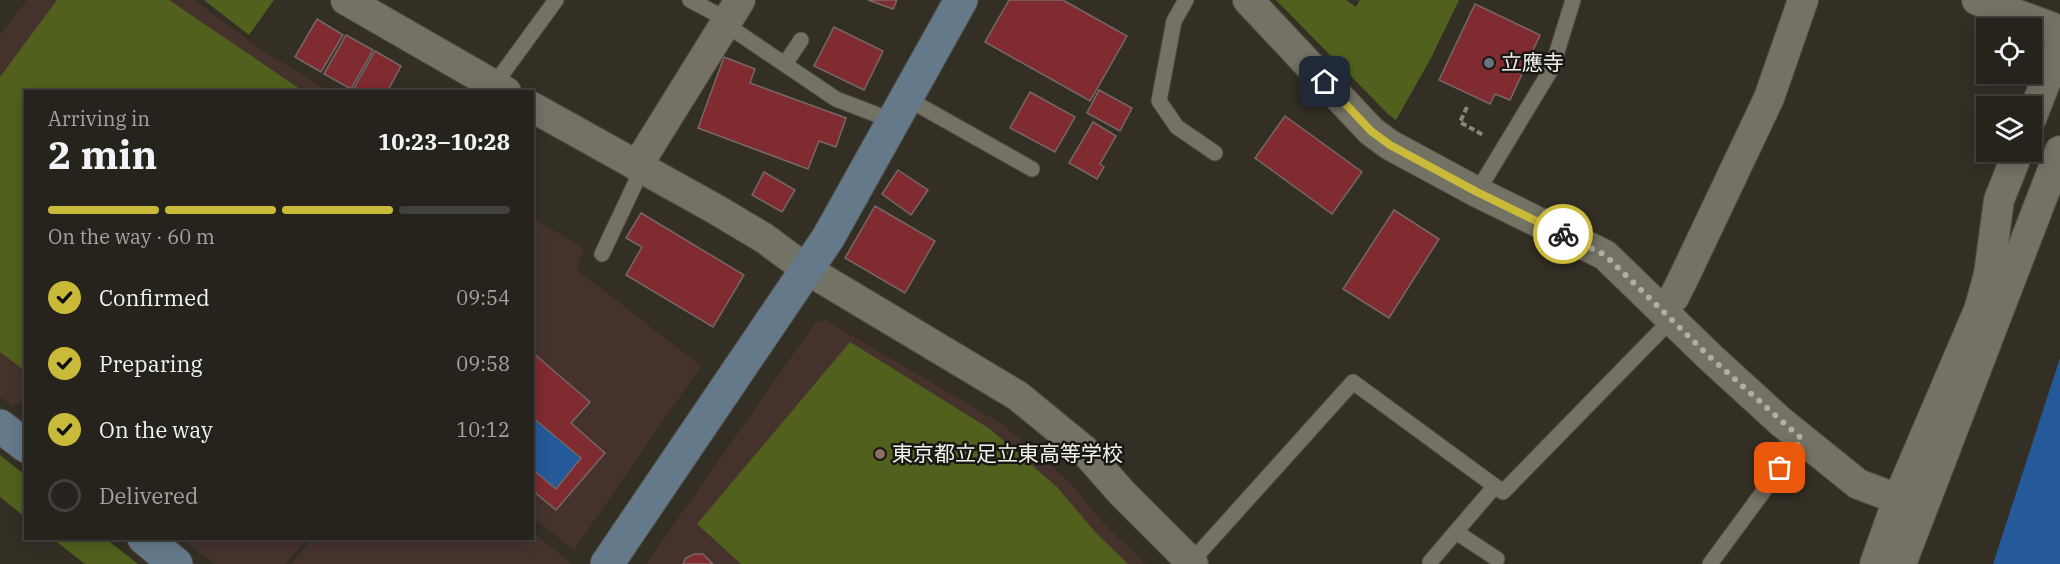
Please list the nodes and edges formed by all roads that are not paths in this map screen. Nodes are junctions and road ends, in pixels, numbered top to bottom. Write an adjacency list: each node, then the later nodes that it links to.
1 (346, 0): 15 (street)
2 (556, 0): 15 (lane)
3 (690, 0): 10 (lane)
4 (961, 0): 18 (street)
5 (1186, 0): 20 (lane)
6 (1248, 0): 24 (street)
7 (1573, 0): 24 (lane)
8 (1803, 0): 27 (street)
9 (1977, 0): 11 (street)
10 (731, 15): 14 (lane); 22 (street)
11 (2060, 36)
12 (801, 40): 14 (lane)
13 (2060, 45): 16 (street)
14 (785, 64): 18 (lane)
15 (500, 88)
16 (2040, 96)
17 (534, 108): 22 (street)
18 (899, 110): 23 (lane); 26 (street)
19 (2060, 151): 28 (street)
20 (1215, 153)
21 (2014, 162): 28 (street)
22 (639, 168): 25 (lane); 26 (street)
23 (1032, 169)
24 (1477, 192): 27 (street)
25 (602, 254)
26 (806, 269): 38 (street); 40 (street)
27 (1667, 314): 30 (street); 32 (lane)
28 (1987, 314): 33 (street); 43 (street)
29 (0, 426): 31 (street)
30 (1802, 439): 33 (street); 41 (lane)
31 (24, 444)
32 (1495, 486): 34 (lane); 38 (lane)
33 (1898, 499): 42 (street)
34 (1455, 532): 36 (lane); 37 (lane)
35 (146, 540): 39 (street)
36 (1497, 559)
37 (1430, 562)
38 (1192, 563)
39 (176, 564)
40 (608, 564)
41 (1710, 564)
42 (1875, 564)
43 (1901, 564)

